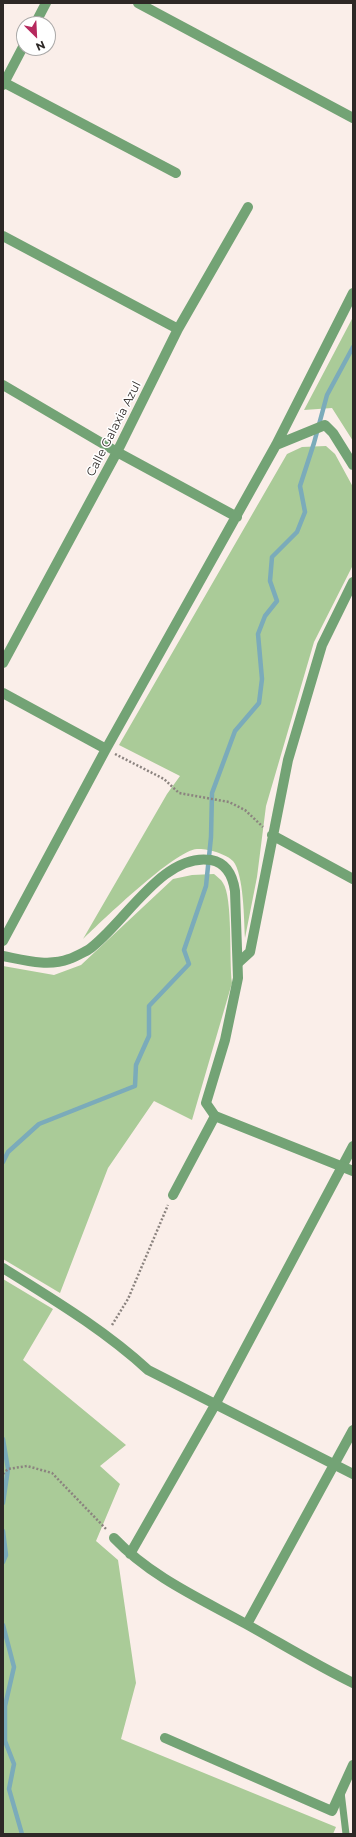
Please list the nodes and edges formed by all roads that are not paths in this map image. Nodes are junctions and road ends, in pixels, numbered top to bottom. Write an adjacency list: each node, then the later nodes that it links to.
1 (46, 3): 3 (street)
2 (138, 3): 6 (street)
3 (39, 16)
4 (18, 56): 5 (street)
5 (3, 83): 7 (street)
6 (353, 118)
7 (176, 173)
8 (248, 207): 11 (street, Calle Galaxia Azul)
9 (3, 236): 11 (street)
10 (353, 293): 13 (street)
11 (178, 330): 14 (street, Calle Galaxia Azul)
12 (3, 385): 14 (street)
13 (276, 445): 15 (street); 16 (street)
14 (117, 452): 16 (street); 18 (street, Calle Galaxia Azul)
15 (353, 465)
16 (237, 517): 20 (street)
17 (353, 582): 21 (street)
18 (3, 663)
19 (3, 693): 20 (street)
20 (106, 749): 23 (street)
21 (272, 835): 22 (street); 25 (street)
22 (352, 875)
23 (3, 942)
24 (3, 956): 25 (street)
25 (239, 962): 26 (street)
26 (215, 1116): 28 (street); 30 (street)
27 (353, 1146): 28 (street)
28 (342, 1167): 29 (street); 32 (street)
29 (353, 1171)
30 (173, 1195)
31 (3, 1268): 32 (street)
32 (215, 1405): 34 (street); 37 (street)
33 (353, 1430): 34 (street)
34 (334, 1465): 35 (street); 38 (street)
35 (353, 1474)
36 (114, 1538): 37 (street)
37 (130, 1554): 38 (street)
38 (246, 1624): 39 (street)
39 (353, 1683)
40 (165, 1738): 42 (street)
41 (353, 1765): 42 (street)
42 (341, 1791): 43 (lane)
43 (346, 1834)

